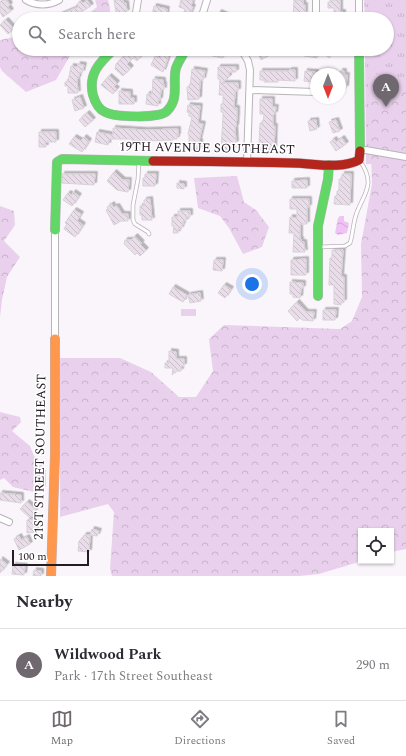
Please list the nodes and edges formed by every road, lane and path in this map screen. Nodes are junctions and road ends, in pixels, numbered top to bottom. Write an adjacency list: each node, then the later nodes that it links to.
1 (26, 0): 2 (street)
2 (59, 0)
3 (138, 0): 7 (street)
4 (207, 0): 8 (street)
5 (316, 0): 9 (street)
6 (359, 0): 10 (street)
7 (137, 12)
8 (203, 12)
9 (316, 12)
10 (359, 12)
11 (107, 56): 12 (street)
12 (182, 56)
13 (246, 56): 15 (street)
14 (359, 56): 17 (street)
15 (250, 90): 16 (street); 21 (street)
16 (310, 92)
17 (360, 149): 18 (street); 20 (street)
18 (406, 156)
19 (139, 160): 21 (street, 19TH AVENUE SOUTHEAST); 23 (street, 19TH AVENUE SOUTHEAST); 24 (lane)
20 (359, 160): 22 (street, 19TH AVENUE SOUTHEAST); 25 (lane)
21 (247, 162): 22 (street, 19TH AVENUE SOUTHEAST)
22 (329, 165): 25 (street)
23 (55, 230): 27 (street)
24 (149, 234)
25 (318, 247): 26 (street)
26 (318, 296)
27 (54, 339): 30 (street, 21ST STREET SOUTHEAST)
28 (0, 518): 29 (street)
29 (9, 522)
30 (52, 576)

